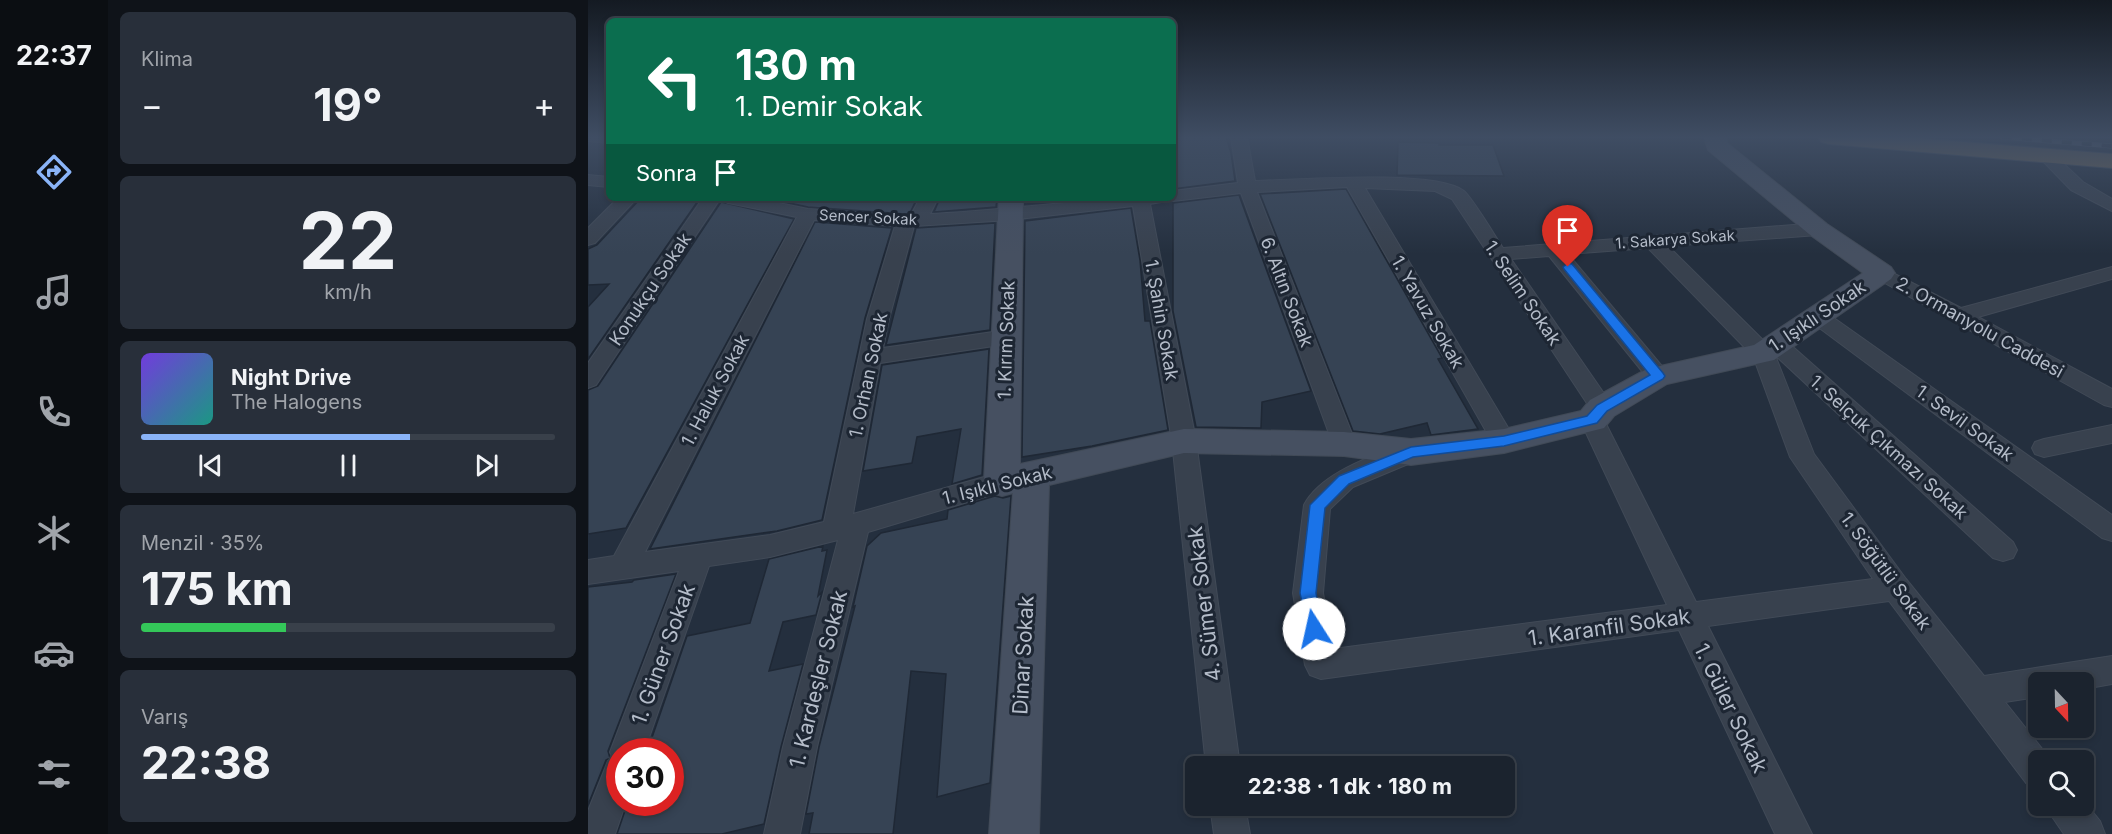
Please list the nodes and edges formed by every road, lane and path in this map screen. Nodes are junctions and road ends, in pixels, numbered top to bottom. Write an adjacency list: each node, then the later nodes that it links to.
1 (1245, 176): 7 (street, 6. Altın Sokak)
2 (1754, 176): 19 (street, 2. Ormanyolu Caddesi)
3 (2067, 176): 16 (street)
4 (588, 180): 5 (street)
5 (606, 182)
6 (1353, 182): 7 (street); 23 (street, 1. Selim Sokak); 37 (street, 1. Yavuz Sokak)
7 (1247, 187): 8 (street); 38 (street, 6. Altın Sokak)
8 (1176, 196)
9 (625, 201): 20 (street)
10 (710, 201): 32 (street, Konukçu Sokak)
11 (743, 201): 17 (street, Sencer Sokak)
12 (926, 201): 18 (street, 1. Orhan Sokak)
13 (1107, 201): 15 (street, Sencer Sokak)
14 (1146, 201): 36 (street, 1. Şahin Sokak)
15 (1011, 206): 18 (street, Sencer Sokak); 28 (street, 1. Kırım Sokak)
16 (2112, 206)
17 (808, 214): 18 (street, Sencer Sokak); 46 (street, 1. Haluk Sokak)
18 (912, 221): 30 (street, 1. Orhan Sokak)
19 (1818, 229): 21 (street, 1. Sakarya Sokak); 24 (street, 2. Ormanyolu Caddesi)
20 (588, 239)
21 (1652, 241): 22 (street, 1. Sakarya Sokak); 29 (street, 1. Selçuk Çıkmazı Sokak)
22 (1553, 248): 23 (street, 1. Sakarya Sokak); 31 (street)
23 (1496, 254): 34 (street, 1. Selim Sokak)
24 (1881, 273): 26 (street, 2. Ormanyolu Caddesi); 27 (street, 1. Işıklı Sokak)
25 (2112, 273): 26 (street)
26 (1960, 315): 33 (street, 2. Ormanyolu Caddesi)
27 (1817, 316): 29 (street, 1. Işıklı Sokak); 43 (street, 1. Sevil Sokak)
28 (1007, 337): 30 (street); 41 (street, 1. Kırım Sokak)
29 (1769, 349): 31 (street, 1. Işıklı Sokak); 44 (street, 1. Selçuk Çıkmazı Sokak); 48 (street, 1. Söğütlü Sokak)
30 (871, 357): 42 (street, 1. Orhan Sokak)
31 (1658, 376): 34 (street, 1. Işıklı Sokak)
32 (588, 380)
33 (2112, 399)
34 (1597, 414): 37 (street, 1. Işıklı Sokak); 49 (street, 1. Güler Sokak)
35 (2112, 434): 39 (street)
36 (1184, 441): 38 (street, 1. Işıklı Sokak); 41 (street, 1. Işıklı Sokak); 54 (street, 4. Sümer Sokak)
37 (1504, 441): 40 (street, 1. Işıklı Sokak)
38 (1344, 444): 40 (street, 1. Işıklı Sokak)
39 (2044, 448)
40 (1411, 452): 50 (street, 1. Işıklı Sokak)
41 (1017, 479): 42 (street, 1. Işıklı Sokak); 61 (street, Dinar Sokak)
42 (846, 527): 45 (street, 1. Işıklı Sokak); 60 (street, 1. Kardeşler Sokak)
43 (2112, 530)
44 (2003, 549)
45 (699, 556): 46 (street, 1. Işıklı Sokak); 53 (street, 1. Güner Sokak)
46 (623, 567): 47 (street, 1. Işıklı Sokak)
47 (588, 572)
48 (1896, 588): 49 (street, 1. Karanfil Sokak); 52 (street, 1. Söğütlü Sokak)
49 (1686, 617): 50 (street, 1. Karanfil Sokak); 63 (street, 1. Güler Sokak)
50 (1321, 665)
51 (2112, 670): 52 (street)
52 (1977, 692): 55 (street, 1. Söğütlü Sokak)
53 (632, 738)
54 (1222, 756)
55 (2028, 758)
56 (606, 810): 59 (street)
57 (1229, 816): 62 (street)
58 (2073, 816): 64 (street)
59 (597, 834)
60 (782, 834)
61 (1014, 834)
62 (1232, 834)
63 (1794, 834)
64 (2088, 834)

